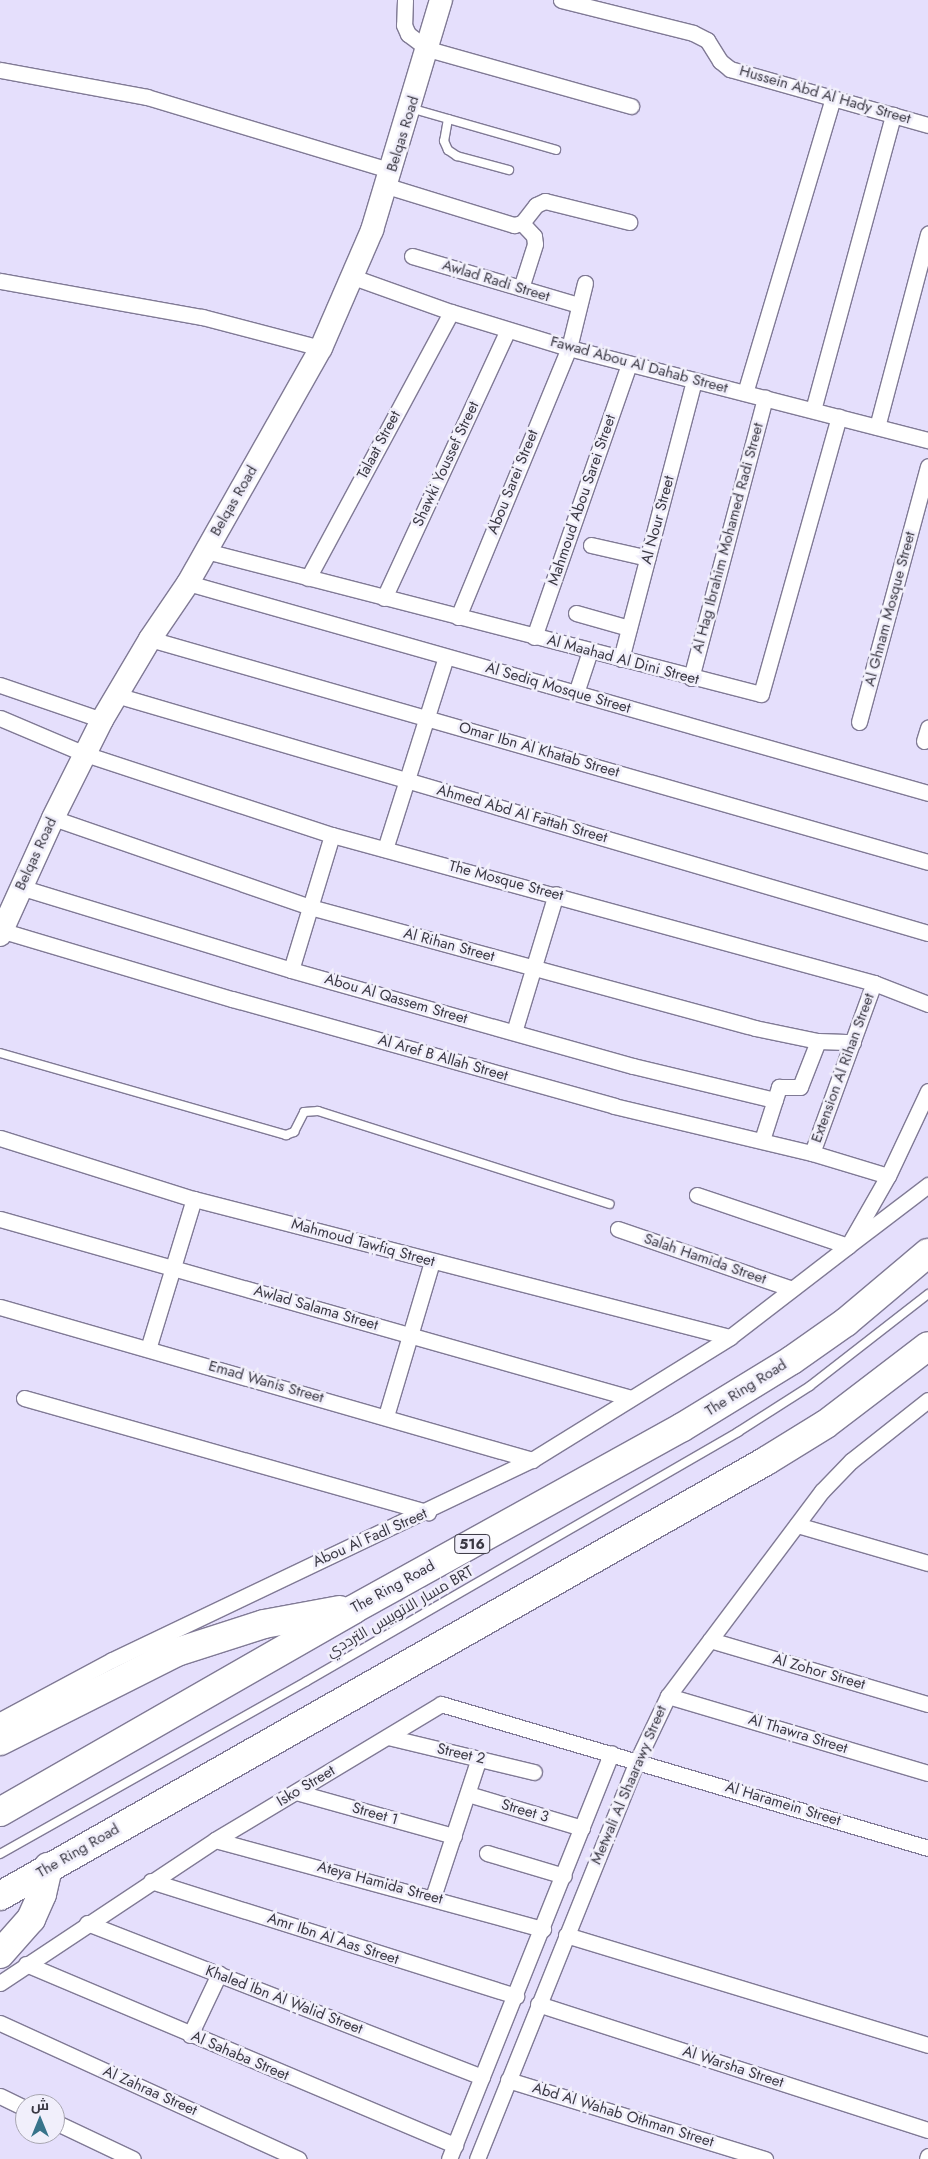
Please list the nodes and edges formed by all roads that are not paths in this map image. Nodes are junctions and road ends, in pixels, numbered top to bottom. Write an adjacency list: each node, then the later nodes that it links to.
1 (405, 0): 4 (street)
2 (442, 0): 4 (main road, Belqas Road)
3 (561, 0): 6 (street, Hussein Abd Al Hady Street)
4 (428, 49): 7 (street); 8 (main road, Belqas Road)
5 (0, 70): 14 (street)
6 (833, 98): 9 (street, Hussein Abd Al Hady Street); 30 (street)
7 (631, 106)
8 (410, 108): 10 (lane); 14 (main road, Belqas Road)
9 (893, 114): 11 (street, Hussein Abd Al Hady Street); 32 (street)
10 (448, 119): 12 (lane); 13 (lane)
11 (928, 124)
12 (556, 150)
13 (509, 170)
14 (389, 178): 15 (street); 19 (main road, Belqas Road)
15 (522, 222): 16 (street); 22 (street)
16 (629, 222)
17 (928, 234): 34 (street)
18 (412, 256): 22 (street, Awlad Radi Street)
19 (353, 277): 24 (street, Fawad Abou Al Dahab Street); 26 (main road, Belqas Road)
20 (0, 281): 26 (street)
21 (585, 283): 23 (street, Abou Sarei Street)
22 (521, 288): 23 (street, Awlad Radi Street)
23 (579, 305): 27 (street, Abou Sarei Street)
24 (451, 312): 25 (street, Fawad Abou Al Dahab Street); 40 (street, Talaat Street)
25 (508, 330): 27 (street, Fawad Abou Al Dahab Street); 42 (street, Shawki Youssef Street)
26 (321, 348): 38 (main road, Belqas Road)
27 (568, 348): 28 (street, Fawad Abou Al Dahab Street); 44 (street, Abou Sarei Street)
28 (629, 364): 29 (street, Fawad Abou Al Dahab Street); 46 (street, Mahmoud Abou Sarei Street)
29 (694, 380): 30 (street, Fawad Abou Al Dahab Street); 39 (street, Al Nour Street)
30 (745, 393): 31 (street, Fawad Abou Al Dahab Street)
31 (766, 398): 32 (street, Fawad Abou Al Dahab Street); 51 (street, Al Hag Ibrahim Mohamed Radi Street)
32 (813, 410): 33 (street, Fawad Abou Al Dahab Street)
33 (839, 417): 34 (street, Fawad Abou Al Dahab Street); 51 (street, Al Maahad Al Dini Street)
34 (877, 427): 35 (street, Fawad Abou Al Dahab Street)
35 (928, 440)
36 (928, 466): 58 (street, Al Ghnam Mosque Street)
37 (591, 545): 39 (street)
38 (206, 551): 40 (street, Al Maahad Al Dini Street); 41 (main road, Belqas Road)
39 (648, 558): 45 (street, Al Nour Street)
40 (308, 578): 42 (street, Al Maahad Al Dini Street)
41 (188, 584): 47 (main road, Belqas Road); 49 (street, Al Sediq Mosque Street)
42 (384, 598): 44 (street, Al Maahad Al Dini Street)
43 (576, 613): 45 (street)
44 (458, 617): 46 (street, Al Maahad Al Dini Street)
45 (629, 628): 50 (street, Al Nour Street)
46 (534, 637): 48 (street, Al Maahad Al Dini Street)
47 (150, 639): 54 (main road, Belqas Road); 56 (street, Omar Ibn Al Khatab Street)
48 (590, 651): 50 (street, Al Maahad Al Dini Street); 53 (street)
49 (446, 656): 53 (street, Al Sediq Mosque Street); 56 (street)
50 (621, 659): 51 (street, Al Maahad Al Dini Street)
51 (691, 678)
52 (0, 685): 57 (street)
53 (576, 694): 61 (street, Al Sediq Mosque Street)
54 (116, 695): 57 (main road, Belqas Road); 60 (street, Ahmed Abd Al Fattah Street)
55 (0, 718): 59 (street, The Mosque Street)
56 (426, 718): 60 (street); 65 (street, Omar Ibn Al Khatab Street)
57 (102, 720): 59 (main road, Belqas Road)
58 (859, 722)
59 (85, 754): 62 (main road, Belqas Road); 63 (street, The Mosque Street)
60 (407, 780): 64 (street); 70 (street, Ahmed Abd Al Fattah Street)
61 (928, 793)
62 (53, 818): 66 (main road, Belqas Road); 68 (street, Al Rihan Street)
63 (332, 835): 64 (street, The Mosque Street); 68 (street)
64 (385, 849): 67 (street, The Mosque Street)
65 (928, 862)
66 (20, 887): 69 (main road, Belqas Road); 72 (street, Abou Al Qassem Street)
67 (556, 894): 71 (street); 73 (street, The Mosque Street)
68 (310, 907): 71 (street, Al Rihan Street); 72 (street)
69 (1, 932): 82 (street, Al Aref B Allah Street)
70 (928, 933)
71 (534, 968): 75 (street); 76 (street, Al Rihan Street)
72 (291, 970): 75 (street, Abou Al Qassem Street)
73 (874, 983): 74 (street, The Mosque Street); 77 (street, Extension Al Rihan Street)
74 (928, 1004)
75 (514, 1032): 80 (street, Abou Al Qassem Street)
76 (818, 1041): 77 (street, Al Rihan Street); 80 (street)
77 (853, 1042): 83 (street, Extension Al Rihan Street)
78 (0, 1053): 88 (lane)
79 (928, 1091): 84 (street)
80 (775, 1100): 82 (street)
81 (0, 1138): 87 (street, Mahmoud Tawfiq Street)
82 (762, 1140): 83 (street, Al Aref B Allah Street)
83 (812, 1153): 84 (street, Al Aref B Allah Street)
84 (888, 1176): 91 (street)
85 (928, 1185): 91 (street, Abou Al Fadl Street)
86 (697, 1195): 91 (street)
87 (194, 1198): 93 (street, Mahmoud Tawfiq Street); 94 (street)
88 (610, 1204)
89 (0, 1219): 94 (street, Awlad Salama Street)
90 (618, 1229): 95 (street, Salah Hamida Street)
91 (848, 1246): 95 (street, Abou Al Fadl Street)
92 (928, 1253): 110 (highway, The Ring Road / 516)
93 (432, 1262): 98 (street); 99 (street, Mahmoud Tawfiq Street)
94 (173, 1268): 98 (street, Awlad Salama Street); 101 (street)
95 (792, 1290): 99 (street, Abou Al Fadl Street)
96 (928, 1294): 130 (lane, مسار الاتوبيس الترددي BRT)
97 (0, 1306): 101 (street, Emad Wanis Street)
98 (410, 1335): 103 (street, Awlad Salama Street); 105 (street)
99 (730, 1337): 103 (street, Abou Al Fadl Street)
100 (928, 1346): 131 (highway, The Ring Road)
101 (148, 1349): 105 (street, Emad Wanis Street)
102 (24, 1398): 107 (street)
103 (631, 1398): 106 (street, Abou Al Fadl Street)
104 (928, 1400): 108 (street, Metwali Al Shaarawy Street)
105 (386, 1416): 106 (street, Emad Wanis Street)
106 (532, 1460): 107 (street, Abou Al Fadl Street)
107 (428, 1512): 114 (street, Abou Al Fadl Street)
108 (797, 1525): 109 (street); 111 (street, Metwali Al Shaarawy Street)
109 (928, 1563)
110 (354, 1609): 116 (highway); 124 (highway, The Ring Road / 516)
111 (710, 1640): 112 (street, Metwali Al Shaarawy Street); 113 (street, Al Zohor Street)
112 (668, 1696): 119 (street, Metwali Al Shaarawy Street); 121 (street, Al Thawra Street)
113 (928, 1704)
114 (0, 1720)
115 (388, 1737): 117 (street, Isko Street); 118 (street, Street 2); 122 (street, Isko Street)
116 (0, 1741)
117 (611, 1753): 119 (street, Isko Street); 125 (street, Metwali Al Shaarawy Street)
118 (479, 1758): 120 (street, Street 2); 123 (street)
119 (637, 1761): 128 (street, Al Haramein Street); 138 (street, Metwali Al Shaarawy Street)
120 (534, 1772)
121 (928, 1773)
122 (296, 1792): 126 (street, Street 1); 127 (street, Isko Street)
123 (468, 1794): 125 (street, Street 3); 126 (street)
124 (0, 1812)
125 (582, 1828): 132 (street, Metwali Al Shaarawy Street)
126 (454, 1836): 135 (street)
127 (216, 1840): 133 (street, Isko Street); 135 (street, Ateya Hamida Street)
128 (928, 1848)
129 (487, 1853): 132 (street)
130 (0, 1854)
131 (48, 1867): 134 (highway, The Ring Road); 139 (highway)
132 (564, 1876): 137 (street, Metwali Al Shaarawy Street)
133 (151, 1881): 136 (street, Isko Street); 143 (street, Amr Ibn Al Aas Street)
134 (0, 1896)
135 (433, 1897): 137 (street, Ateya Hamida Street)
136 (87, 1923): 140 (street, Isko Street); 141 (street, Khaled Ibn Al Walid Street)
137 (544, 1928): 143 (street, Metwali Al Shaarawy Street)
138 (566, 1935): 144 (street, Metwali Al Shaarawy Street); 147 (street)
139 (0, 1954)
140 (26, 1964): 142 (street, Isko Street); 146 (street, Al Sahaba Street)
141 (219, 1974): 146 (street); 148 (street, Khaled Ibn Al Walid Street)
142 (0, 1983)
143 (516, 1996): 148 (street, Metwali Al Shaarawy Street)
144 (538, 2004): 149 (street, Metwali Al Shaarawy Street); 153 (street, Al Warsha Street)
145 (0, 2023): 156 (street, Al Zahraa Street)
146 (190, 2035): 154 (street, Al Sahaba Street)
147 (928, 2045)
148 (482, 2076): 154 (street, Metwali Al Shaarawy Street)
149 (508, 2080): 157 (street, Metwali Al Shaarawy Street); 158 (street, Abd Al Wahab Othman Street)
150 (0, 2097): 151 (street)
151 (15, 2104)
152 (65, 2127): 155 (street)
153 (928, 2130)
154 (452, 2152)
155 (133, 2159)
156 (299, 2159)
157 (477, 2159)
158 (766, 2159)

